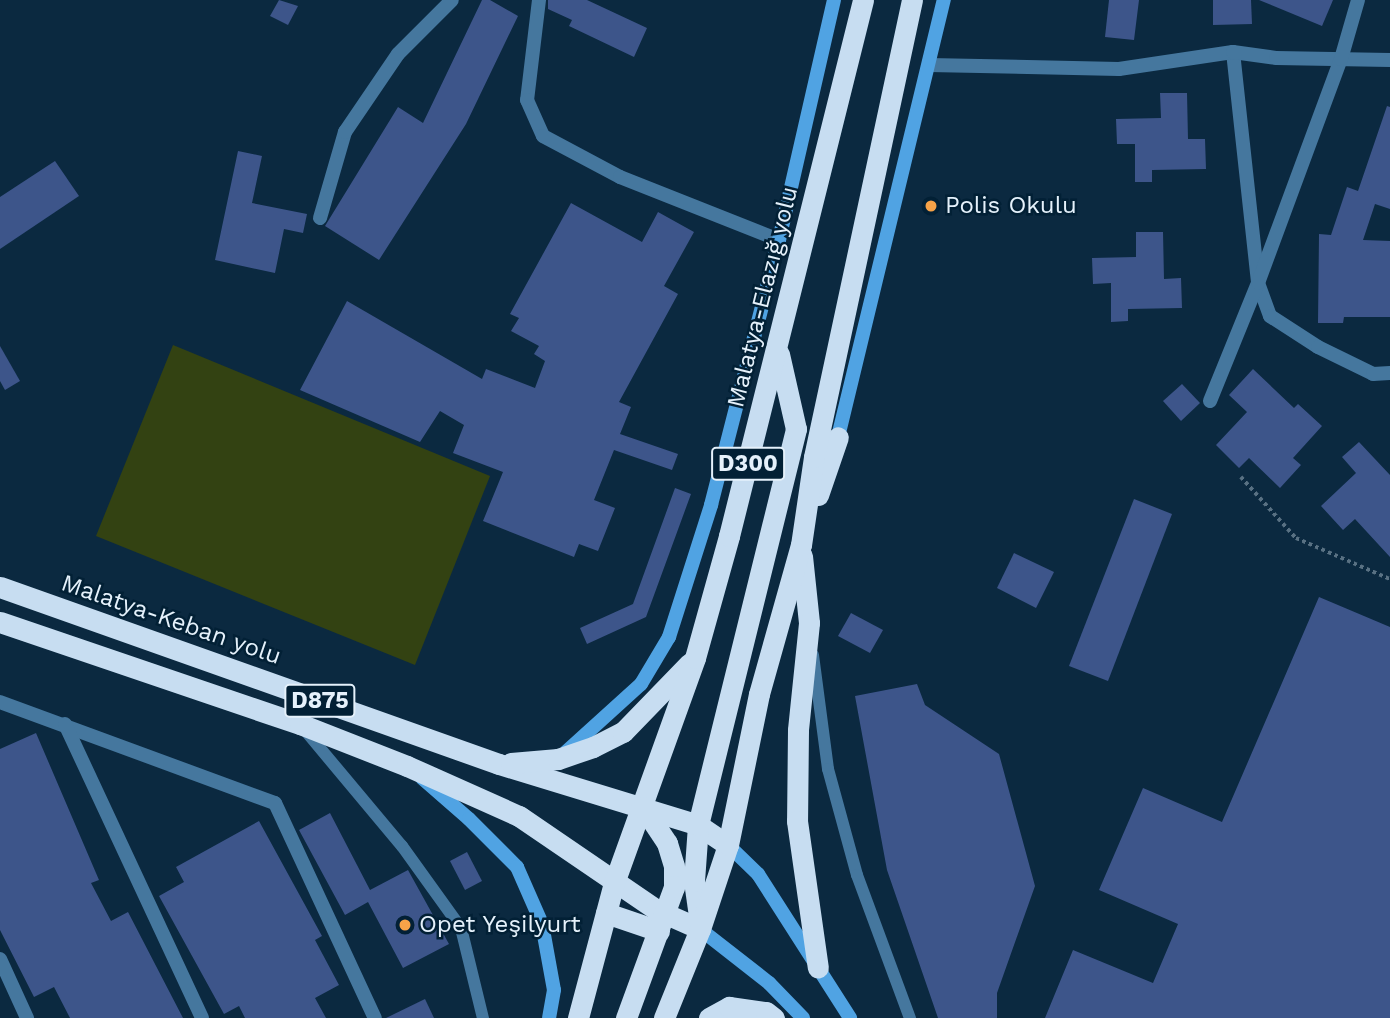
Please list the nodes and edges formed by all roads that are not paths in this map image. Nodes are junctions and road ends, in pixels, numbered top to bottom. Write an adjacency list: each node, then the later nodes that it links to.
1 (452, 0): 12 (street)
2 (539, 0): 13 (street)
3 (834, 0): 13 (street)
4 (862, 0): 15 (highway, Malatya-Elazığ yolu / D300)
5 (912, 0): 21 (highway, D300)
6 (944, 0): 11 (street)
7 (1358, 0): 9 (street)
8 (1233, 52): 9 (street); 11 (street); 14 (street)
9 (1341, 59): 10 (street); 14 (street)
10 (1390, 60)
11 (929, 65): 20 (street)
12 (320, 218)
13 (779, 240): 29 (street)
14 (1258, 284): 17 (street); 19 (street)
15 (777, 349): 25 (highway, Malatya-Elazığ yolu / D300); 32 (highway)
16 (1390, 373): 17 (street)
17 (1373, 374): 18 (street)
18 (1390, 380)
19 (1210, 401)
20 (838, 437): 21 (highway)
21 (801, 545): 24 (highway); 34 (highway, D300)
22 (0, 587): 30 (highway, Malatya-Keban yolu / D875)
23 (0, 622): 28 (highway, D875)
24 (808, 623): 42 (highway); 57 (lane)
25 (695, 657): 29 (highway); 33 (highway, Malatya-Elazığ yolu / D300)
26 (0, 702): 27 (street)
27 (65, 724): 45 (street); 46 (street)
28 (300, 724): 31 (highway, D875); 47 (lane)
29 (558, 759): 30 (highway)
30 (499, 764): 33 (highway, Malatya-Keban yolu / D875)
31 (407, 766): 37 (highway, D875); 48 (street)
32 (703, 804): 34 (highway); 35 (highway)
33 (643, 807): 35 (highway, Malatya-Keban yolu); 37 (highway, Malatya-Elazığ yolu / D300); 39 (highway)
34 (735, 812): 36 (highway, D300)
35 (698, 825): 36 (highway, Malatya-Keban yolu); 40 (highway)
36 (729, 845): 40 (highway, D300); 42 (street)
37 (614, 883): 38 (highway, D300); 39 (highway)
38 (606, 913): 39 (highway); 43 (highway, D300)
39 (662, 922): 40 (highway); 51 (highway)
40 (700, 929): 52 (highway, D300); 55 (street)
41 (0, 959): 44 (street)
42 (818, 968): 56 (street)
43 (585, 991): 49 (highway); 50 (highway, D300)
44 (27, 1018)
45 (202, 1018)
46 (376, 1018)
47 (484, 1018)
48 (549, 1018)
49 (570, 1018)
50 (578, 1018)
51 (626, 1018)
52 (664, 1018)
53 (709, 1018): 54 (highway)
54 (774, 1018)
55 (803, 1018)
56 (850, 1018)
57 (910, 1018)

